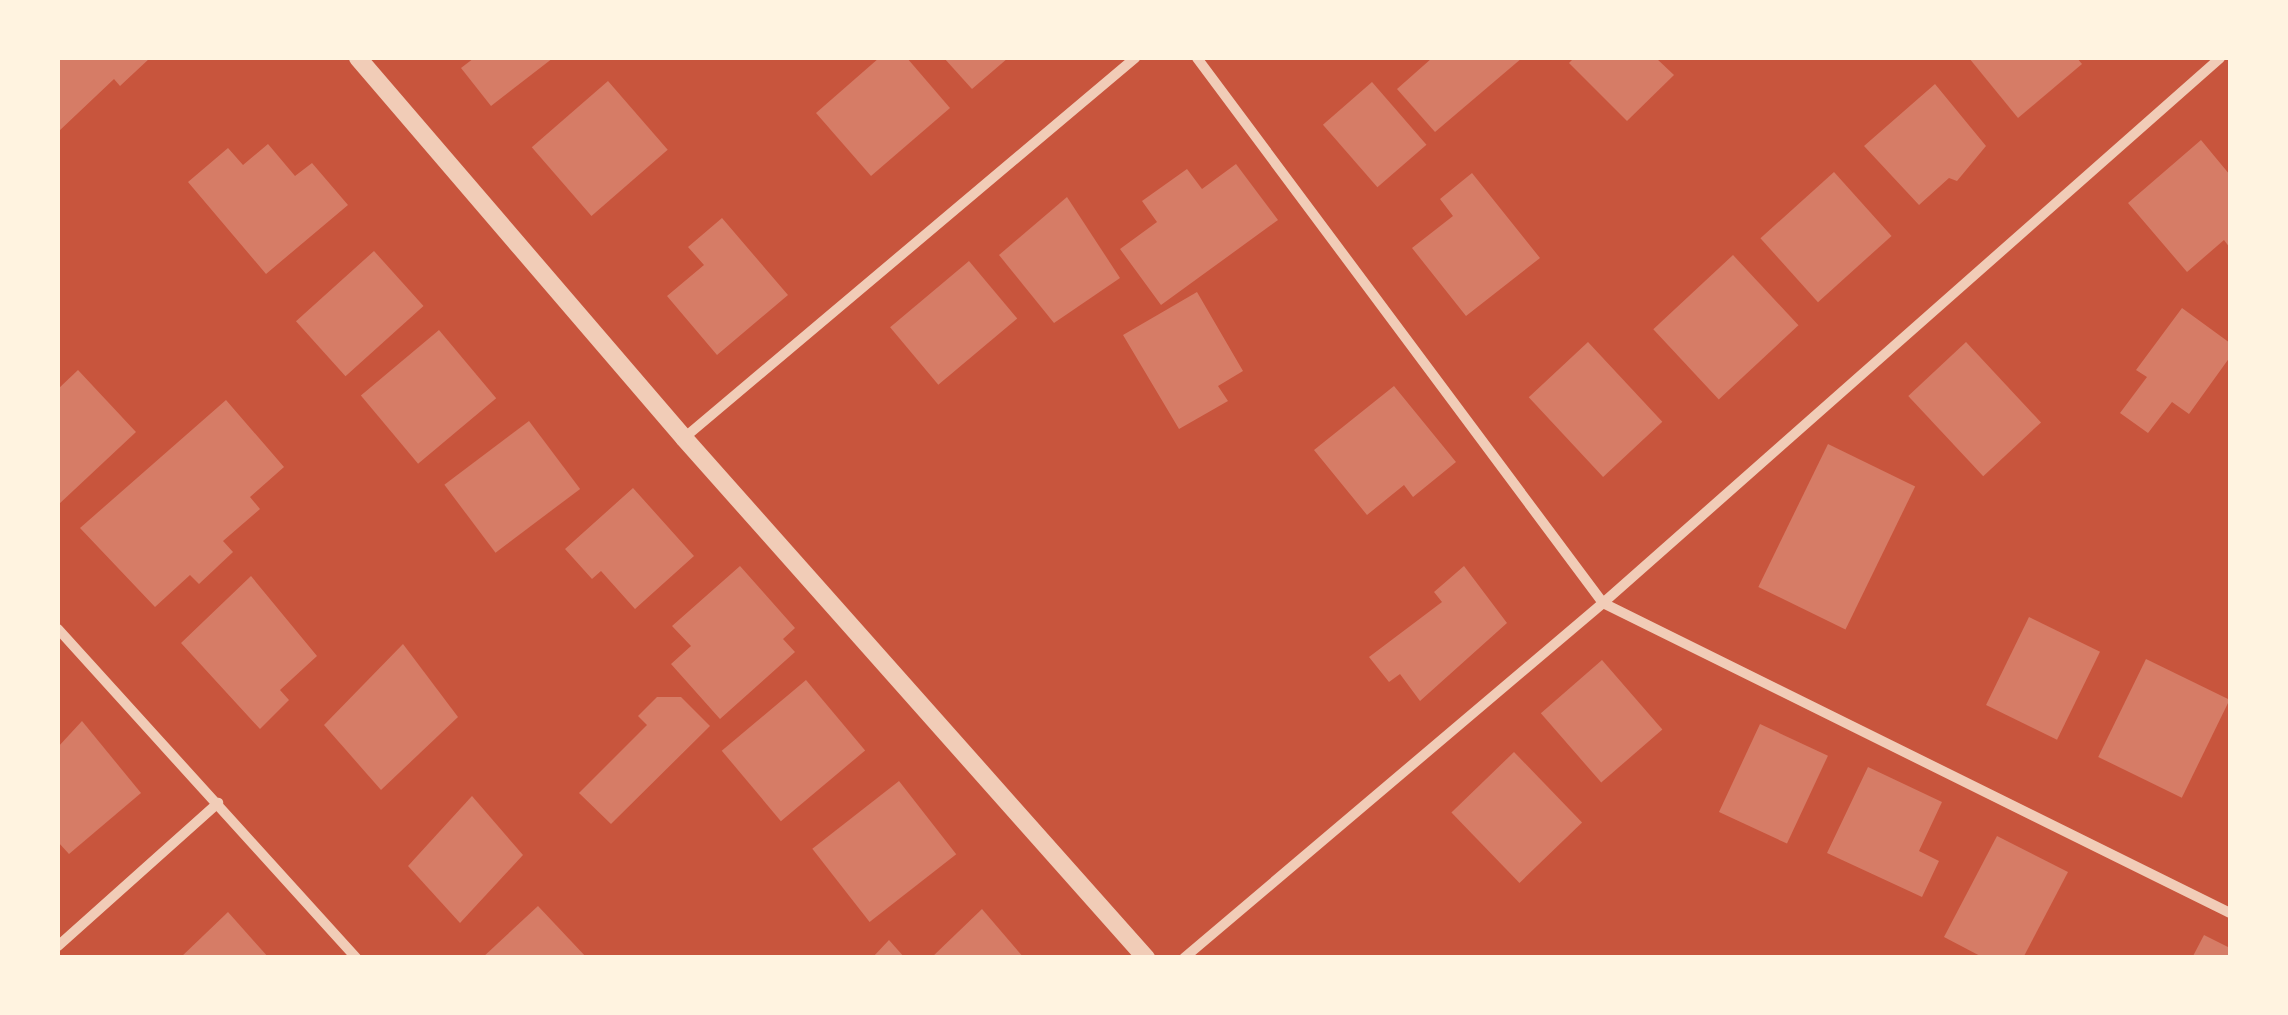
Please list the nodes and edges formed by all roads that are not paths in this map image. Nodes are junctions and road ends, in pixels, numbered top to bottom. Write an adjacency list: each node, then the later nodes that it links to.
1 (358, 58): 5 (street)
2 (1134, 58): 5 (street)
3 (1197, 58): 6 (street)
4 (2220, 58): 6 (street)
5 (684, 438): 12 (street)
6 (1603, 603): 9 (street); 13 (street)
7 (58, 629): 8 (street)
8 (218, 804): 10 (street); 11 (street)
9 (2230, 914)
10 (58, 946)
11 (356, 958)
12 (1146, 958)
13 (1184, 958)

